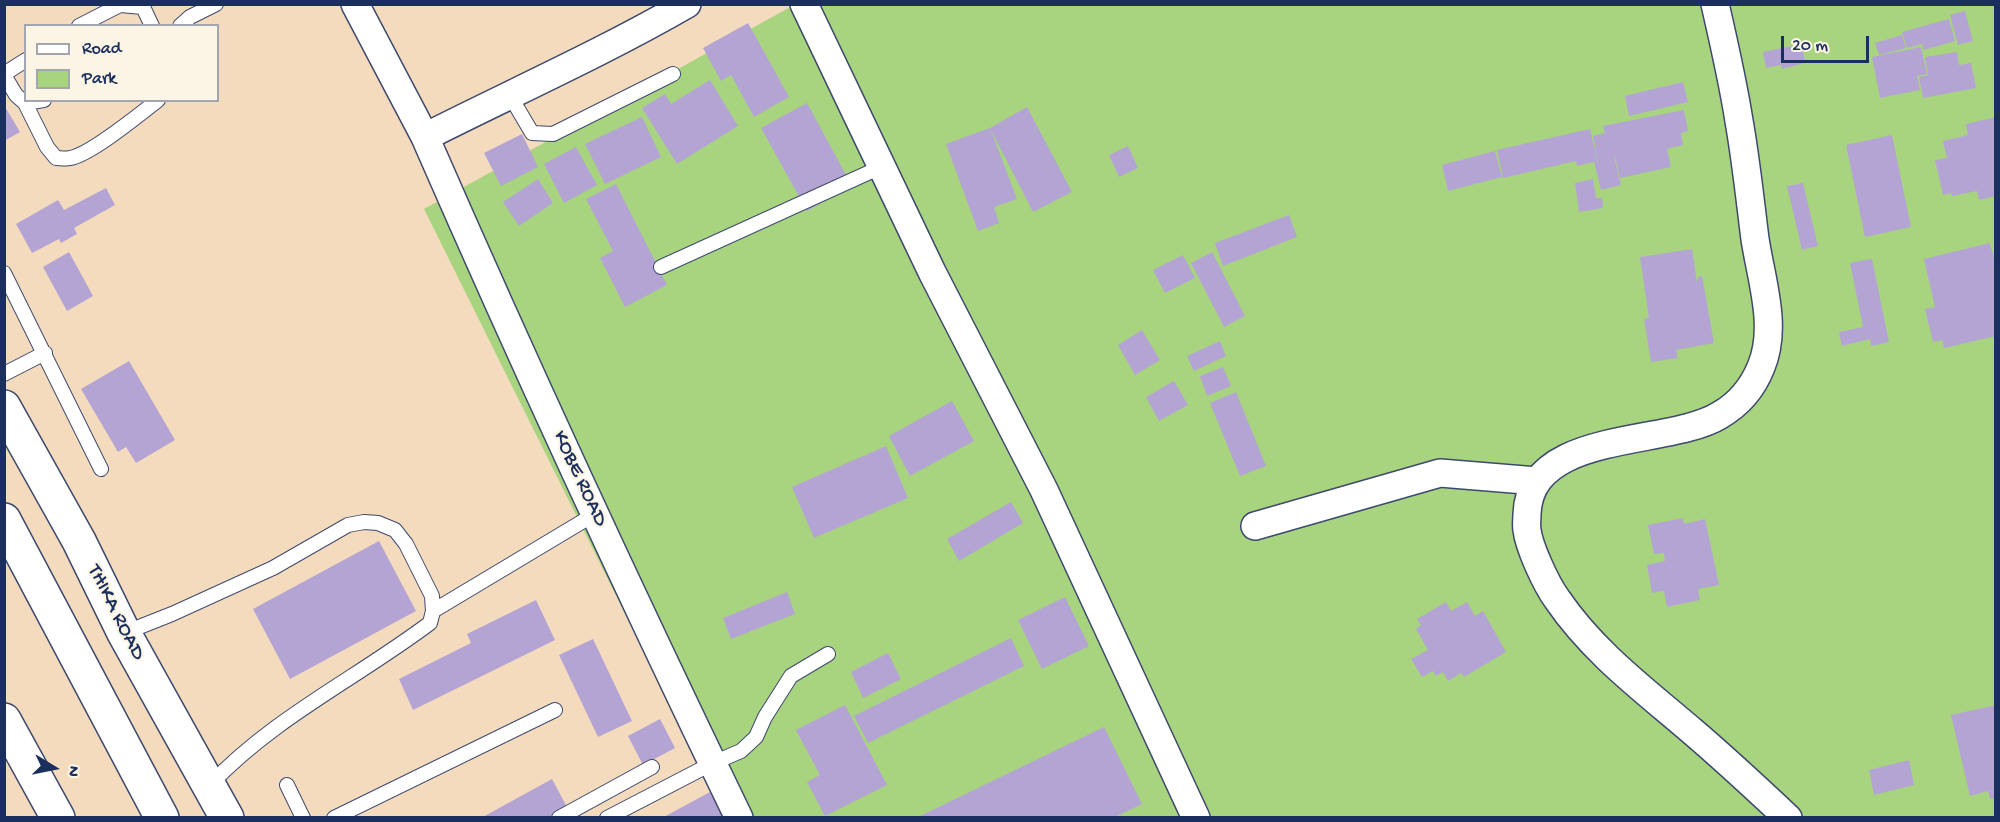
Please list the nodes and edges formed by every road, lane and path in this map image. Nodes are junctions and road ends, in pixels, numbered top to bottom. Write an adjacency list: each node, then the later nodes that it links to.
1 (216, 4): 8 (lane)
2 (355, 4): 17 (street, KOBE ROAD)
3 (687, 4): 12 (street)
4 (804, 4): 18 (street)
5 (1715, 4): 25 (street)
6 (83, 24): 7 (lane)
7 (151, 24)
8 (182, 24)
9 (24, 61): 11 (lane)
10 (673, 74): 12 (lane)
11 (4, 75): 13 (lane)
12 (509, 94): 17 (street)
13 (24, 101)
14 (32, 102): 16 (lane)
15 (156, 102): 16 (lane)
16 (26, 103)
17 (425, 137): 26 (street, KOBE ROAD)
18 (881, 167): 19 (lane); 46 (street)
19 (661, 267)
20 (4, 273): 21 (lane)
21 (45, 353): 22 (lane); 24 (lane)
22 (4, 374)
23 (4, 407): 30 (main road, THIKA ROAD)
24 (101, 469)
25 (1537, 481): 28 (street); 47 (street)
26 (595, 514): 29 (lane); 34 (street, KOBE ROAD)
27 (4, 520): 39 (main road)
28 (1255, 526)
29 (433, 611): 30 (lane); 36 (lane)
30 (124, 633): 36 (main road, THIKA ROAD)
31 (828, 654): 34 (lane)
32 (555, 710): 42 (lane)
33 (4, 720): 38 (main road)
34 (713, 763): 44 (lane); 45 (street, KOBE ROAD)
35 (652, 766): 43 (lane)
36 (210, 785): 40 (main road, THIKA ROAD)
37 (287, 785): 41 (lane)
38 (58, 818)
39 (162, 818)
40 (228, 818)
41 (303, 818)
42 (334, 818)
43 (559, 818)
44 (607, 818)
45 (739, 818)
46 (1196, 818)
47 (1788, 818)

